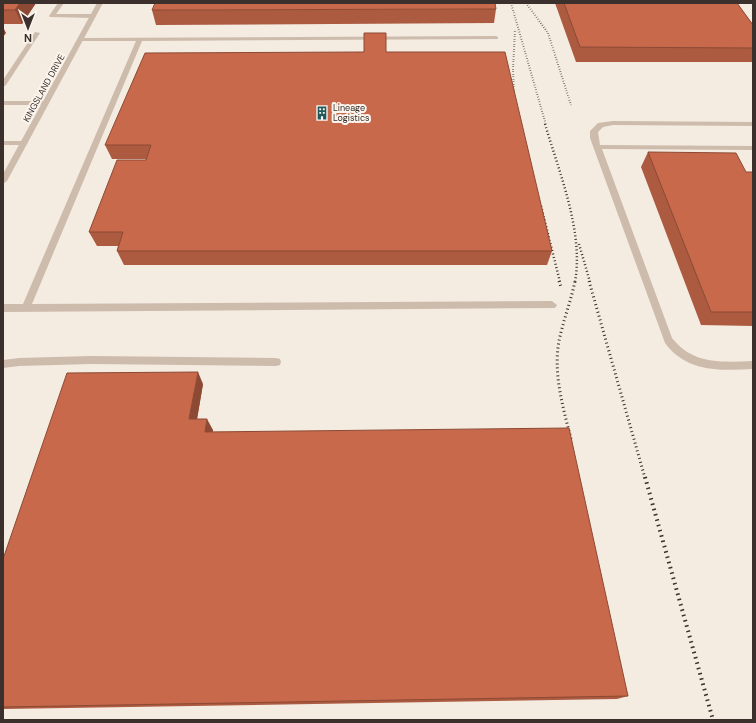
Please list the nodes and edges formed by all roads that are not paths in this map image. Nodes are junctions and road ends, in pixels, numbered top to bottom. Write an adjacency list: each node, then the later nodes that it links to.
1 (61, 3): 3 (street)
2 (100, 3): 3 (street, KINGSLAND DRIVE)
3 (93, 16): 6 (street, KINGSLAND DRIVE)
4 (37, 33): 8 (street)
5 (496, 38): 7 (street)
6 (81, 39): 7 (street); 10 (street, KINGSLAND DRIVE)
7 (140, 39): 19 (street)
8 (3, 85)
9 (3, 103): 10 (street)
10 (46, 103): 13 (street, KINGSLAND DRIVE)
11 (753, 124): 14 (street)
12 (3, 143): 13 (street)
13 (24, 143): 16 (street, KINGSLAND DRIVE)
14 (597, 147): 15 (street); 22 (street)
15 (753, 148)
16 (3, 181)
17 (552, 305): 19 (street)
18 (3, 308): 19 (street)
19 (26, 308)
20 (276, 362): 21 (street)
21 (3, 364)
22 (753, 365)

